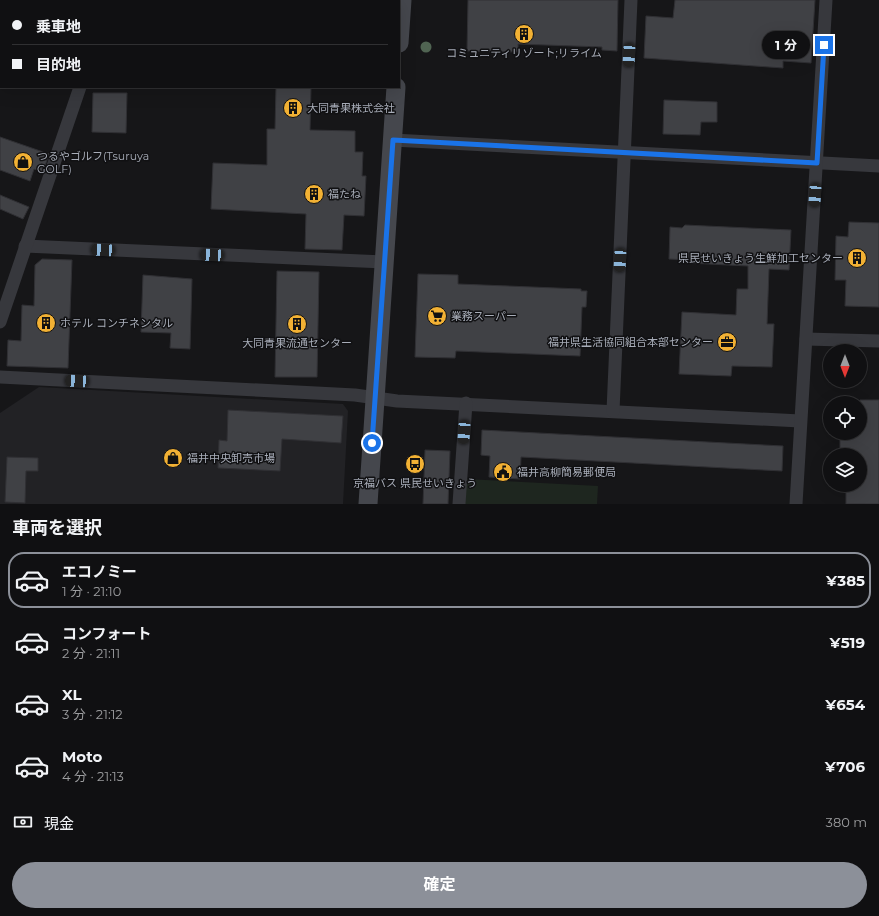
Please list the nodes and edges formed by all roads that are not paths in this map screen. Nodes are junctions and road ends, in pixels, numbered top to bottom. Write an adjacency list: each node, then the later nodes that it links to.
1 (402, 0): 4 (street)
2 (631, 0): 8 (street)
3 (826, 0): 9 (street)
4 (400, 29)
5 (80, 88): 11 (street)
6 (396, 88): 7 (street)
7 (393, 140): 8 (street); 12 (street)
8 (625, 153): 9 (street); 19 (street)
9 (817, 163): 10 (street); 14 (street)
10 (879, 166)
11 (25, 246): 12 (street); 13 (street)
12 (384, 262): 17 (street)
13 (0, 322)
14 (806, 338): 15 (street); 20 (street)
15 (879, 341)
16 (0, 377): 17 (street)
17 (374, 398): 18 (street); 21 (street)
18 (466, 404): 19 (street); 22 (street)
19 (613, 411): 20 (street)
20 (800, 421): 23 (street)
21 (368, 504)
22 (459, 504)
23 (796, 504)

